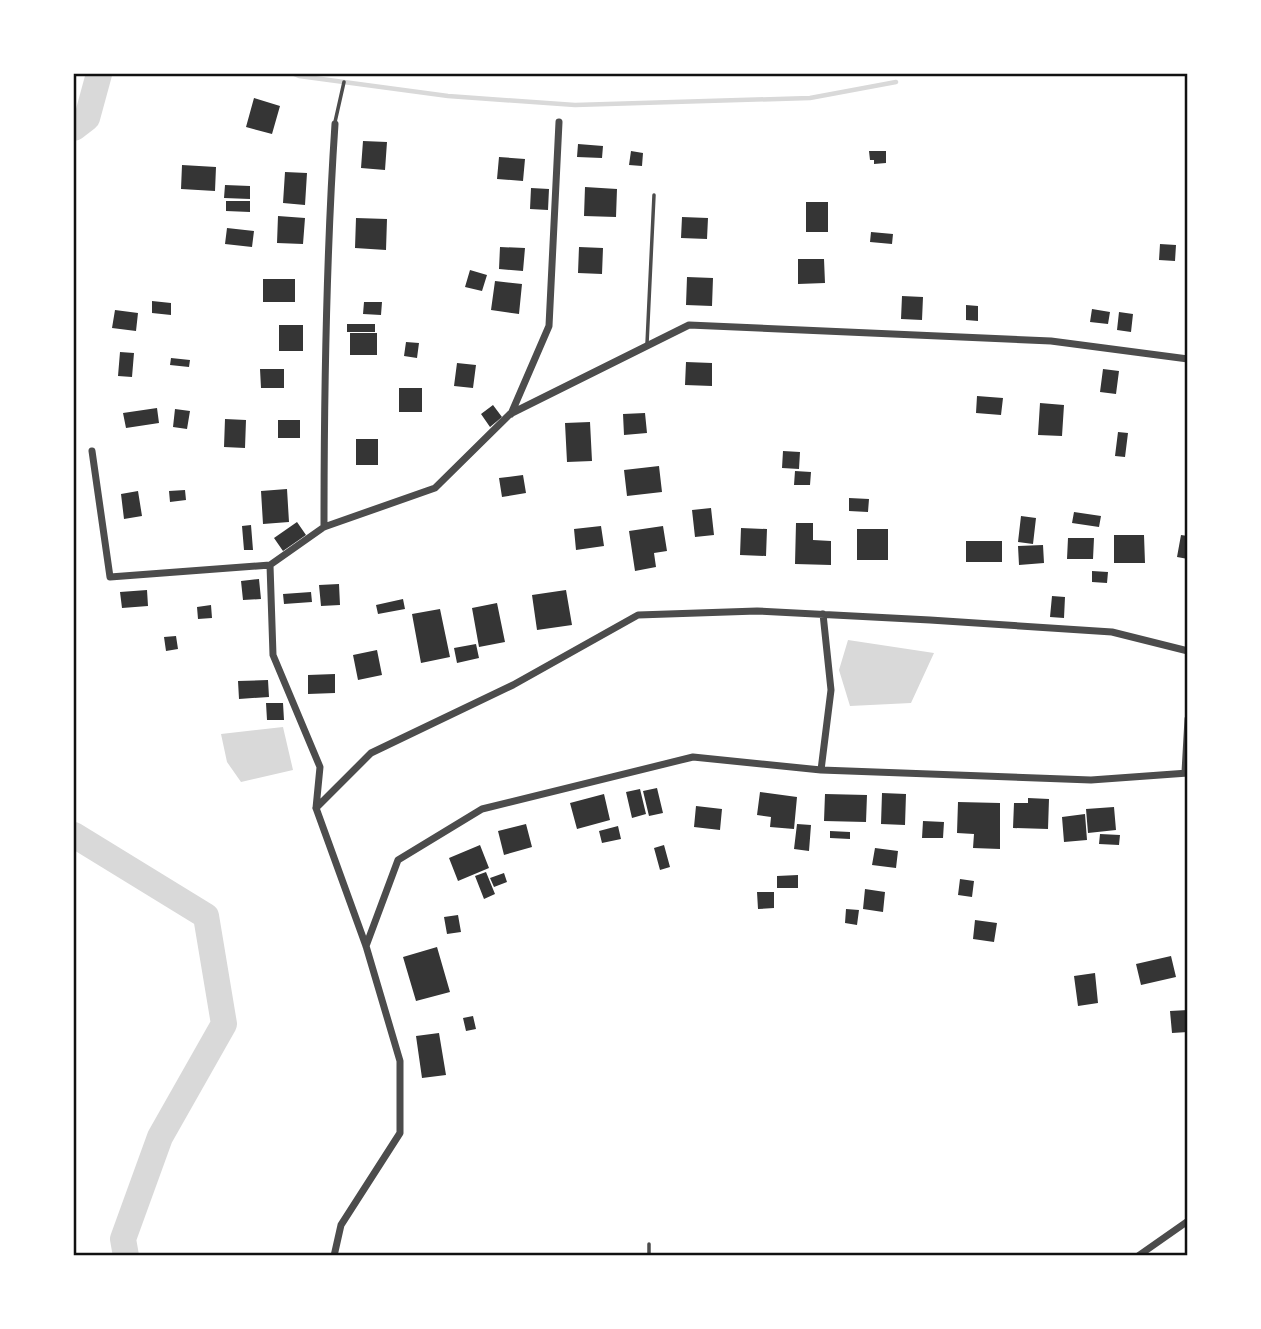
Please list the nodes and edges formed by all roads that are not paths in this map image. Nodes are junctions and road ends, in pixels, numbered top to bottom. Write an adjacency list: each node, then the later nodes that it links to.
1 (344, 82): 3 (lane)
2 (559, 122): 7 (street)
3 (335, 124): 9 (street)
4 (654, 195): 5 (lane)
5 (647, 346): 6 (street); 7 (street)
6 (1188, 359)
7 (510, 414): 9 (street)
8 (92, 450): 10 (street)
9 (324, 527): 10 (street)
10 (270, 565): 16 (street)
11 (823, 614): 12 (street); 14 (street); 16 (street)
12 (1188, 651)
13 (1188, 719): 15 (street)
14 (821, 771): 15 (street); 17 (street)
15 (1186, 772)
16 (317, 808): 17 (street)
17 (366, 946): 20 (street)
18 (1188, 1221): 22 (street)
19 (649, 1244): 21 (lane)
20 (334, 1255)
21 (649, 1255)
22 (1138, 1255)

